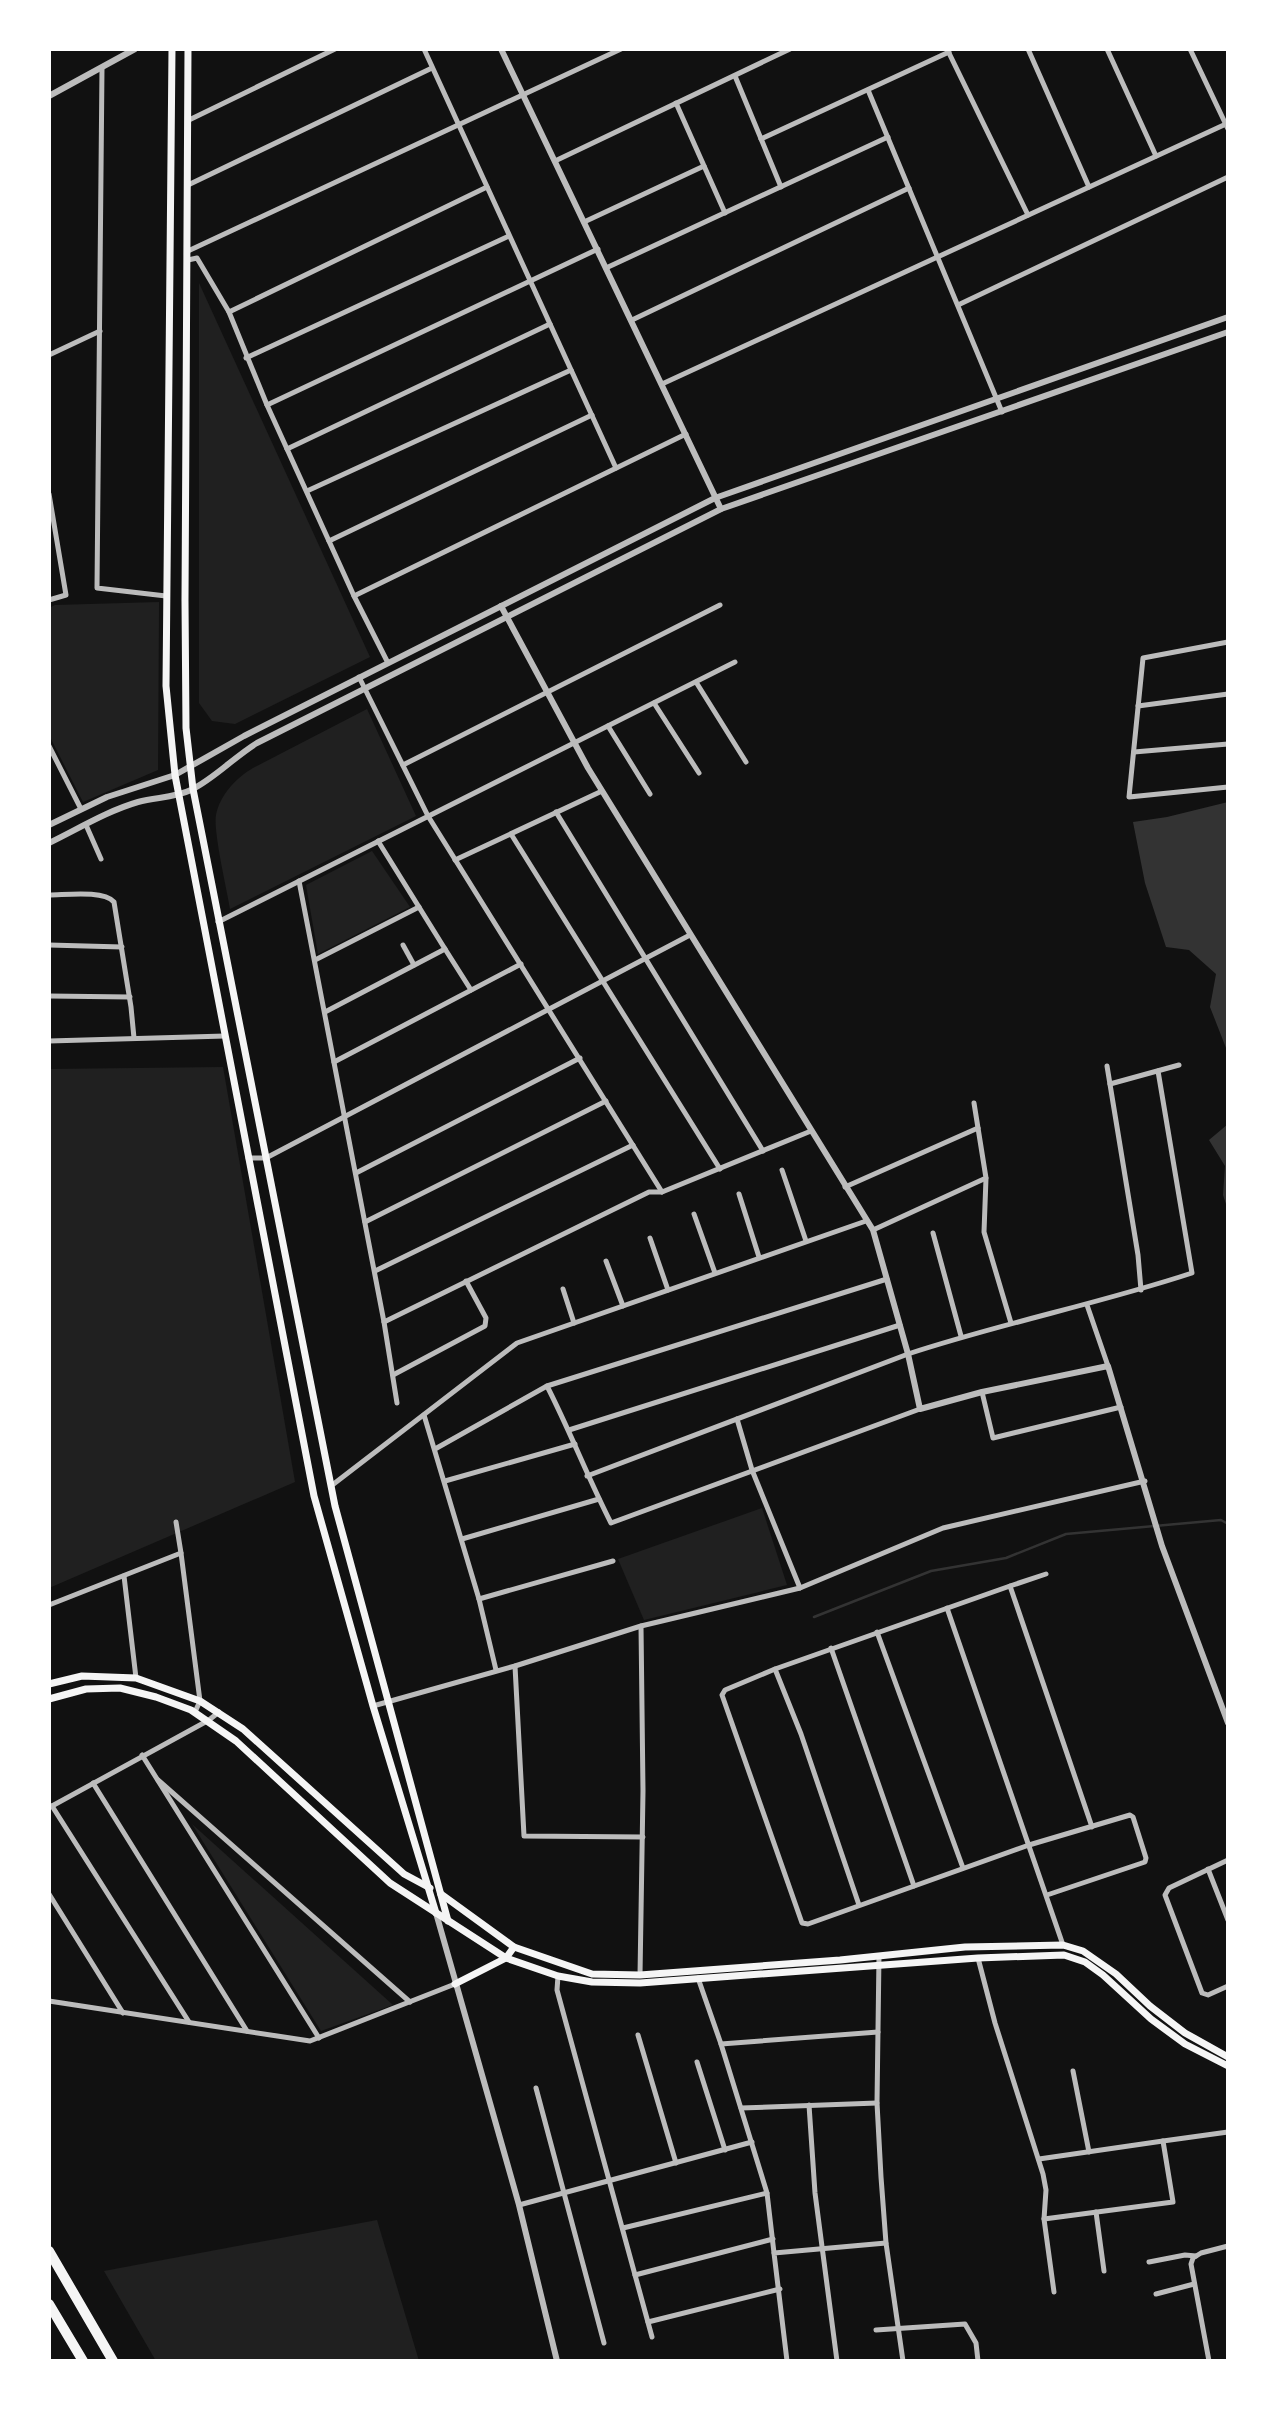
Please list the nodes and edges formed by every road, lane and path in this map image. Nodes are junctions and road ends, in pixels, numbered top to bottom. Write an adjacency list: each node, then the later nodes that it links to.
1 (135, 49): 13 (street)
2 (172, 49): 66 (main road)
3 (188, 49): 20 (main road)
4 (335, 49): 20 (street)
5 (424, 49): 14 (street)
6 (501, 49): 17 (street)
7 (621, 49): 17 (street)
8 (790, 49): 15 (street)
9 (1028, 49): 32 (street)
10 (1107, 49): 25 (street)
11 (1190, 49): 22 (street)
12 (948, 50): 16 (street); 35 (street)
13 (102, 68): 18 (street); 48 (street)
14 (432, 68): 21 (street); 29 (street)
15 (734, 76): 19 (street); 24 (street)
16 (868, 90): 23 (street); 24 (street)
17 (523, 95): 21 (street); 26 (street)
18 (49, 96)
19 (676, 103): 26 (street); 27 (street)
20 (189, 120): 29 (main road)
21 (458, 125): 30 (street); 39 (street)
22 (1227, 127): 25 (street)
23 (888, 137): 31 (street); 33 (street)
24 (761, 139): 31 (street)
25 (1156, 156): 32 (street)
26 (555, 161): 36 (street)
27 (704, 166): 34 (street); 36 (street)
28 (1228, 177): 43 (street)
29 (188, 185): 39 (main road)
30 (487, 187): 37 (street); 44 (street)
31 (781, 187): 34 (street)
32 (1089, 187): 35 (street)
33 (909, 188): 40 (street); 46 (street)
34 (725, 213): 41 (street)
35 (1028, 215): 40 (street)
36 (584, 222): 38 (street)
37 (509, 236): 42 (street); 51 (street)
38 (597, 249): 41 (street); 42 (street)
39 (188, 256): 44 (street); 88 (main road)
40 (938, 257): 43 (street); 53 (street)
41 (606, 268): 46 (street)
42 (530, 281): 47 (street); 55 (street)
43 (958, 305): 54 (street)
44 (229, 313): 51 (street)
45 (1228, 317): 54 (street)
46 (632, 320): 53 (street)
47 (550, 324): 52 (street); 59 (street)
48 (100, 331): 50 (street); 66 (street)
49 (1228, 332): 56 (street)
50 (49, 355)
51 (246, 358): 55 (street)
52 (571, 370): 57 (street); 61 (street)
53 (662, 384): 58 (street)
54 (997, 398): 56 (street); 63 (street)
55 (267, 405): 59 (street)
56 (1002, 412): 64 (street)
57 (592, 415): 60 (street); 65 (street)
58 (686, 434): 60 (street); 63 (street)
59 (287, 449): 61 (street)
60 (616, 468): 67 (street)
61 (306, 491): 65 (street)
62 (49, 494): 68 (street)
63 (715, 498): 64 (street); 70 (street)
64 (721, 509): 71 (street)
65 (329, 541): 67 (street)
66 (166, 596): 91 (main road)
67 (354, 596): 74 (street)
68 (49, 600)
69 (720, 605): 78 (street)
70 (501, 606): 71 (street); 74 (street)
71 (506, 617): 77 (street); 78 (street)
72 (1228, 642): 81 (street)
73 (735, 662): 76 (street)
74 (388, 663): 75 (street)
75 (359, 677): 77 (street); 88 (street)
76 (696, 682): 80 (street); 87 (street)
77 (364, 688): 89 (street); 93 (street)
78 (548, 693): 83 (street); 89 (street)
79 (1228, 694): 81 (street)
80 (654, 702): 82 (street); 90 (street)
81 (1138, 706): 86 (street)
82 (608, 726): 83 (street); 95 (street)
83 (575, 743): 94 (street); 99 (street)
84 (1228, 744): 86 (street)
85 (49, 746): 97 (street)
86 (1134, 752): 92 (street)
87 (746, 762)
88 (191, 764): 91 (street); 93 (main road)
89 (402, 765): 99 (street)
90 (699, 773)
91 (175, 775): 96 (main road); 97 (street)
92 (1228, 787)
93 (193, 789): 96 (street); 110 (main road)
94 (602, 790): 98 (street); 111 (street)
95 (650, 794)
96 (179, 795): 101 (street); 126 (main road)
97 (81, 809): 100 (street)
98 (556, 812): 102 (street); 116 (street)
99 (428, 816): 103 (street); 106 (street)
100 (49, 825)
101 (86, 825): 104 (street); 105 (street)
102 (511, 834): 106 (street); 120 (street)
103 (378, 841): 107 (street); 109 (street)
104 (49, 843)
105 (101, 859)
106 (455, 860): 118 (street)
107 (299, 881): 110 (street); 117 (street)
108 (49, 895): 114 (street)
109 (419, 907): 115 (street); 117 (street)
110 (218, 922): 143 (main road)
111 (690, 935): 116 (street); 139 (street)
112 (403, 945): 119 (street)
113 (49, 946): 114 (street)
114 (122, 947): 123 (street)
115 (445, 949): 119 (street); 121 (street)
116 (646, 958): 120 (street); 141 (street)
117 (315, 960): 125 (street)
118 (521, 964): 121 (street); 124 (street)
119 (414, 965): 125 (street)
120 (603, 981): 124 (street); 144 (street)
121 (471, 990): 130 (street)
122 (49, 996): 123 (street)
123 (130, 997): 127 (street)
124 (550, 1008): 129 (street); 137 (street)
125 (325, 1012): 130 (street)
126 (225, 1036): 127 (street); 142 (main road)
127 (134, 1038): 128 (street)
128 (49, 1041)
129 (580, 1058): 135 (street); 146 (street)
130 (334, 1062): 137 (street)
131 (1179, 1065): 133 (street)
132 (1107, 1066): 134 (street)
133 (1158, 1071): 134 (street); 166 (street)
134 (1110, 1084): 166 (street)
135 (606, 1101): 140 (street); 153 (street)
136 (974, 1103): 138 (street)
137 (345, 1116): 143 (street); 146 (street)
138 (978, 1128): 147 (street); 148 (street)
139 (811, 1131): 141 (street); 148 (street)
140 (633, 1145): 149 (street); 160 (street)
141 (764, 1151): 144 (street)
142 (248, 1158): 143 (street); 215 (main road)
143 (266, 1158): 191 (main road)
144 (720, 1169): 149 (street)
145 (782, 1170): 157 (street)
146 (356, 1173): 153 (street)
147 (986, 1178): 154 (street); 171 (street)
148 (845, 1187): 152 (street)
149 (662, 1192): 163 (street)
150 (739, 1194): 158 (street)
151 (694, 1214): 161 (street)
152 (866, 1221): 154 (street); 157 (street)
153 (365, 1222): 160 (street)
154 (873, 1230): 162 (street)
155 (933, 1233): 173 (street)
156 (650, 1238): 165 (street)
157 (806, 1241): 158 (street)
158 (759, 1257): 161 (street)
159 (606, 1261): 167 (street)
160 (374, 1272): 169 (street)
161 (715, 1273): 165 (street)
162 (887, 1279): 172 (street); 177 (street)
163 (466, 1281): 169 (street); 176 (street)
164 (563, 1289): 170 (street)
165 (667, 1290): 167 (street)
166 (1141, 1290): 168 (street)
167 (622, 1306): 170 (street)
168 (1087, 1306): 171 (street); 175 (street)
169 (384, 1322): 176 (street)
170 (574, 1323): 182 (street)
171 (1011, 1323): 173 (street)
172 (900, 1325): 174 (street); 184 (street)
173 (961, 1336): 174 (street)
174 (908, 1354): 181 (street); 183 (street)
175 (1108, 1367): 178 (street); 180 (street)
176 (393, 1375): 179 (street)
177 (547, 1386): 184 (street); 186 (street)
178 (982, 1392): 180 (street); 181 (street)
179 (397, 1403)
180 (1121, 1407): 190 (street)
181 (920, 1409): 187 (street)
182 (424, 1415): 186 (street); 191 (street)
183 (737, 1419): 187 (street); 188 (street)
184 (569, 1430): 185 (street)
185 (575, 1444): 188 (street); 189 (street)
186 (435, 1449): 189 (street)
187 (752, 1470): 192 (street); 200 (street)
188 (587, 1476): 192 (street)
189 (445, 1481): 194 (street)
190 (1144, 1481): 200 (street); 219 (street)
191 (331, 1486): 214 (main road)
192 (599, 1499): 194 (street)
193 (176, 1522): 195 (street)
194 (461, 1539): 201 (street)
195 (181, 1553): 198 (street); 213 (street)
196 (613, 1562): 201 (street)
197 (1046, 1574): 199 (street)
198 (124, 1576): 202 (street); 210 (street)
199 (1010, 1586): 203 (street); 224 (street)
200 (800, 1588): 204 (street)
201 (479, 1599): 209 (street)
202 (49, 1605)
203 (947, 1608): 205 (street); 226 (street)
204 (641, 1626): 207 (street); 225 (street)
205 (877, 1632): 206 (street); 228 (street)
206 (831, 1648): 208 (street); 230 (street)
207 (515, 1666): 209 (street); 225 (street)
208 (775, 1668): 235 (street); 235 (street)
209 (496, 1670): 214 (street)
210 (136, 1678): 211 (main road); 213 (main road)
211 (49, 1684)
212 (49, 1699): 216 (main road)
213 (200, 1701): 216 (street); 217 (main road)
214 (388, 1701): 215 (street); 233 (main road)
215 (373, 1706): 231 (main road)
216 (195, 1712): 218 (main road)
217 (219, 1712): 218 (street); 231 (main road)
218 (209, 1720): 220 (street); 236 (main road)
219 (1228, 1723)
220 (142, 1755): 221 (street); 222 (street)
221 (158, 1780): 252 (street); 258 (street)
222 (93, 1783): 223 (street); 255 (street)
223 (50, 1807): 254 (street)
224 (1092, 1827): 226 (street); 234 (street)
225 (643, 1837): 245 (street)
226 (1029, 1845): 228 (street); 234 (street)
227 (1228, 1860): 229 (street)
228 (963, 1868): 230 (street)
229 (1208, 1869): 237 (street); 249 (street)
230 (914, 1886): 235 (street)
231 (428, 1887): 233 (main road); 236 (main road)
232 (49, 1894): 253 (street)
233 (440, 1894): 238 (main road); 240 (main road)
234 (1047, 1895): 239 (street)
235 (859, 1905)
236 (436, 1913): 238 (main road); 248 (street)
237 (1228, 1920)
238 (448, 1921): 242 (main road)
239 (1063, 1945): 241 (main road); 260 (main road)
240 (514, 1947): 242 (main road); 245 (main road)
241 (879, 1956): 244 (street); 245 (main road)
242 (506, 1958): 246 (main road); 248 (main road)
243 (978, 1958): 244 (main road); 262 (main road); 273 (street)
244 (878, 1965): 247 (main road); 256 (street)
245 (640, 1975)
246 (558, 1976): 247 (main road); 275 (street)
247 (698, 1979): 259 (street)
248 (455, 1984): 252 (street); 278 (street)
249 (1228, 1986)
250 (49, 1994): 251 (street)
251 (51, 2002): 253 (street)
252 (410, 2002): 258 (street)
253 (123, 2012): 254 (street)
254 (189, 2023): 255 (street)
255 (247, 2031): 258 (street)
256 (878, 2032): 259 (street); 265 (street)
257 (638, 2035): 274 (street)
258 (319, 2038)
259 (721, 2044): 267 (street)
260 (1228, 2057)
261 (697, 2062): 271 (street)
262 (1228, 2066)
263 (1073, 2071): 272 (street)
264 (536, 2088): 277 (street)
265 (877, 2103): 266 (street); 283 (street)
266 (809, 2105): 267 (street); 285 (street)
267 (741, 2108): 270 (street)
268 (1228, 2132): 269 (street)
269 (1163, 2141): 272 (street); 279 (street)
270 (752, 2142): 271 (street); 276 (street)
271 (725, 2150): 274 (street)
272 (1090, 2151): 273 (street)
273 (1039, 2159): 280 (street)
274 (676, 2163): 275 (street)
275 (610, 2182): 277 (street); 281 (street)
276 (766, 2193): 281 (street); 282 (street)
277 (564, 2194): 278 (street); 301 (street)
278 (519, 2205): 304 (street)
279 (1096, 2212): 280 (street); 290 (street)
280 (1044, 2219): 294 (street)
281 (623, 2228): 291 (street)
282 (772, 2239): 287 (street); 291 (street)
283 (886, 2243): 285 (street); 298 (street)
284 (1228, 2246): 288 (street)
285 (823, 2249): 287 (street); 306 (street)
286 (49, 2251): 303 (highway)
287 (775, 2253): 293 (street)
288 (1196, 2256): 289 (street); 292 (street)
289 (1149, 2262)
290 (1104, 2271)
291 (635, 2275): 297 (street)
292 (1194, 2284): 295 (street); 309 (street)
293 (780, 2289): 297 (street); 305 (street)
294 (1054, 2292)
295 (1156, 2294)
296 (49, 2304): 302 (highway)
297 (648, 2322): 300 (street)
298 (898, 2328): 299 (street); 307 (street); 308 (street)
299 (876, 2330)
300 (652, 2337)
301 (604, 2343)
302 (83, 2361)
303 (113, 2361)
304 (557, 2361)
305 (788, 2361)
306 (837, 2361)
307 (903, 2361)
308 (978, 2361)
309 (1209, 2361)

